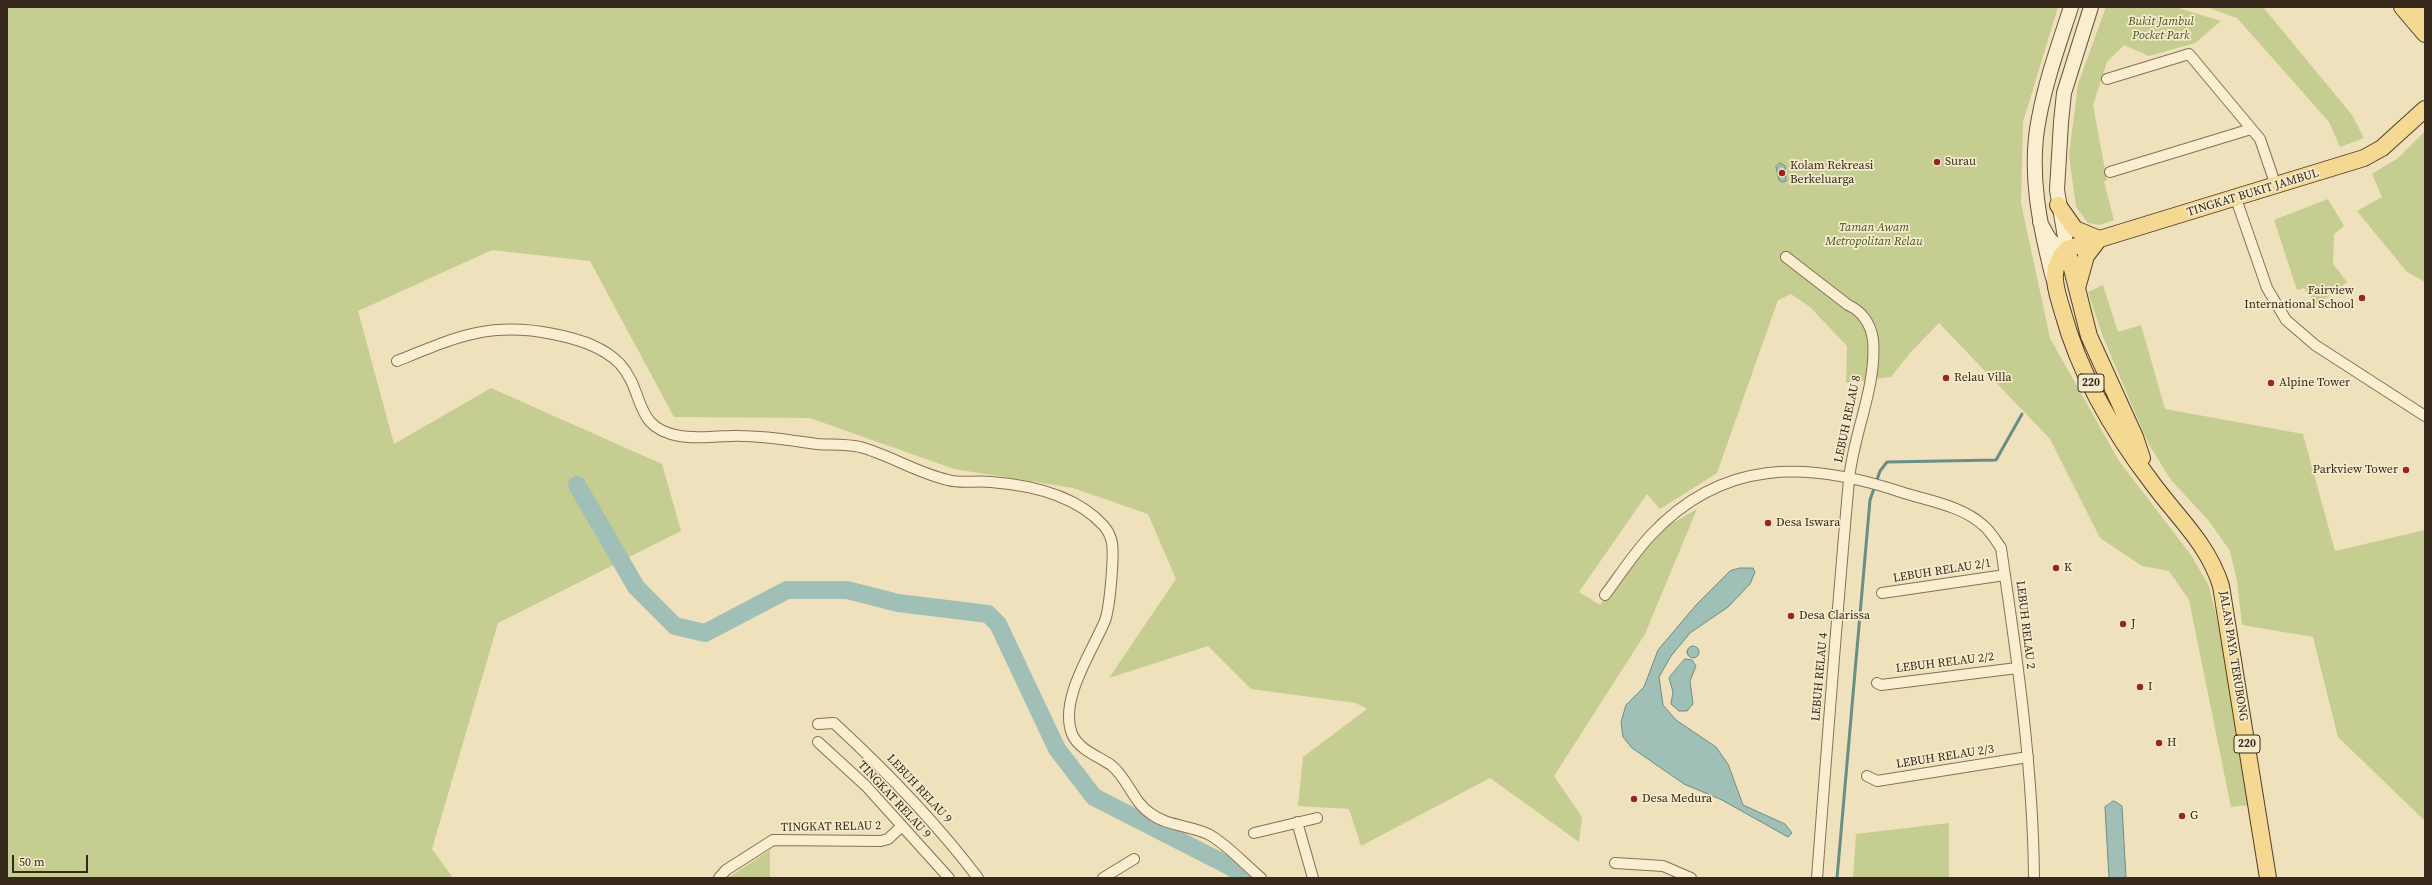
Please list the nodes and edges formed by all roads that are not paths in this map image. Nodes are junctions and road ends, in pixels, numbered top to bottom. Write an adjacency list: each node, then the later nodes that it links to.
1 (2071, 7): 14 (main road, JALAN PAYA TERUBONG / 220)
2 (2091, 7): 13 (main road, JALAN PAYA TERUBONG / 220)
3 (2402, 7): 6 (main road)
4 (2418, 7): 5 (main road)
5 (2425, 16)
6 (2425, 34)
7 (2107, 79): 9 (street)
8 (2425, 109): 11 (main road, TINGKAT BUKIT JAMBUL)
9 (2251, 129): 10 (street); 11 (street)
10 (2110, 172)
11 (2276, 186): 12 (main road, TINGKAT BUKIT JAMBUL)
12 (2236, 199): 15 (main road, TINGKAT BUKIT JAMBUL); 21 (street)
13 (2058, 205): 15 (main road); 16 (main road, JALAN PAYA TERUBONG / 220)
14 (2040, 222): 16 (main road); 18 (main road, JALAN PAYA TERUBONG / 220)
15 (2099, 239): 16 (main road, TINGKAT BUKIT JAMBUL); 19 (main road)
16 (2067, 249): 18 (main road); 19 (main road, JALAN PAYA TERUBONG / 220)
17 (1786, 256): 22 (street, LEBUH RELAU 8)
18 (2053, 278): 23 (main road, JALAN PAYA TERUBONG / 220)
19 (2076, 291): 23 (main road, JALAN PAYA TERUBONG / 220)
20 (397, 361): 43 (street)
21 (2425, 416)
22 (1849, 479): 24 (street, LEBUH RELAU 2); 26 (street, LEBUH RELAU 8); 46 (street, LEBUH RELAU 4)
23 (2149, 479): 48 (main road, JALAN PAYA TERUBONG / 220)
24 (2005, 575): 25 (street, LEBUH RELAU 2/1); 27 (street, LEBUH RELAU 2)
25 (1882, 594)
26 (1605, 595)
27 (2017, 668): 28 (street, LEBUH RELAU 2/2); 31 (street, LEBUH RELAU 2)
28 (1877, 683)
29 (818, 724): 41 (street, LEBUH RELAU 9)
30 (818, 742): 35 (street, TINGKAT RELAU 9)
31 (2028, 757): 32 (street, LEBUH RELAU 2/3); 47 (street, LEBUH RELAU 2)
32 (1867, 776)
33 (1317, 818): 34 (street)
34 (1298, 822): 36 (street); 44 (street)
35 (902, 826): 39 (street, TINGKAT RELAU 2); 40 (street, TINGKAT RELAU 9)
36 (1254, 833)
37 (1134, 858): 42 (street)
38 (1615, 863): 45 (street)
39 (719, 878)
40 (948, 878)
41 (978, 878)
42 (1103, 878)
43 (1261, 878)
44 (1313, 878)
45 (1691, 878)
46 (1817, 878)
47 (2034, 878)
48 (2268, 878)

